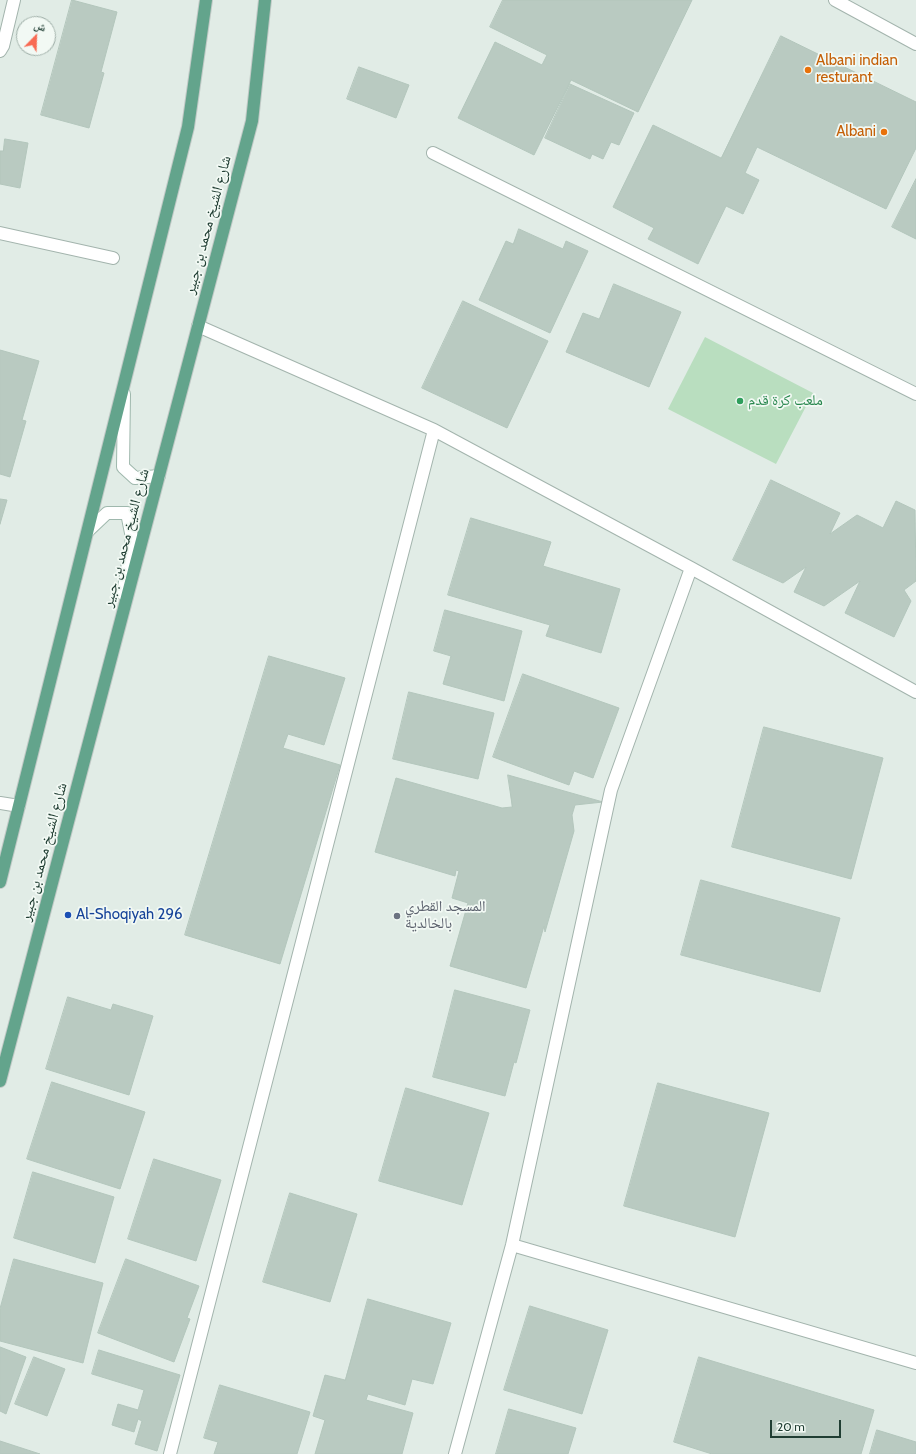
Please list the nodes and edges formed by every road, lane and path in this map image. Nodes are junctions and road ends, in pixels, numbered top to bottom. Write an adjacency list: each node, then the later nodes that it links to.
1 (14, 0): 6 (street)
2 (206, 0): 11 (main road)
3 (265, 0): 10 (main road, شارع الشيخ محمد بن جبير)
4 (835, 0): 5 (street)
5 (916, 44)
6 (0, 51)
7 (433, 153): 12 (street)
8 (0, 233): 9 (street)
9 (113, 258)
10 (198, 326): 13 (street); 14 (main road, شارع الشيخ محمد بن جبير)
11 (124, 385): 14 (street); 15 (main road)
12 (916, 394)
13 (434, 430): 16 (street); 26 (street)
14 (159, 476): 17 (main road, شارع الشيخ محمد بن جبير)
15 (88, 532): 17 (street); 20 (main road)
16 (691, 568): 18 (street); 24 (street)
17 (118, 632): 23 (main road, شارع الشيخ محمد بن جبير)
18 (916, 692)
19 (0, 803): 20 (street)
20 (19, 806): 21 (main road)
21 (2, 865): 22 (main road)
22 (0, 882)
23 (0, 1081)
24 (512, 1245): 25 (street); 27 (street)
25 (916, 1363)
26 (170, 1454)
27 (455, 1454)

